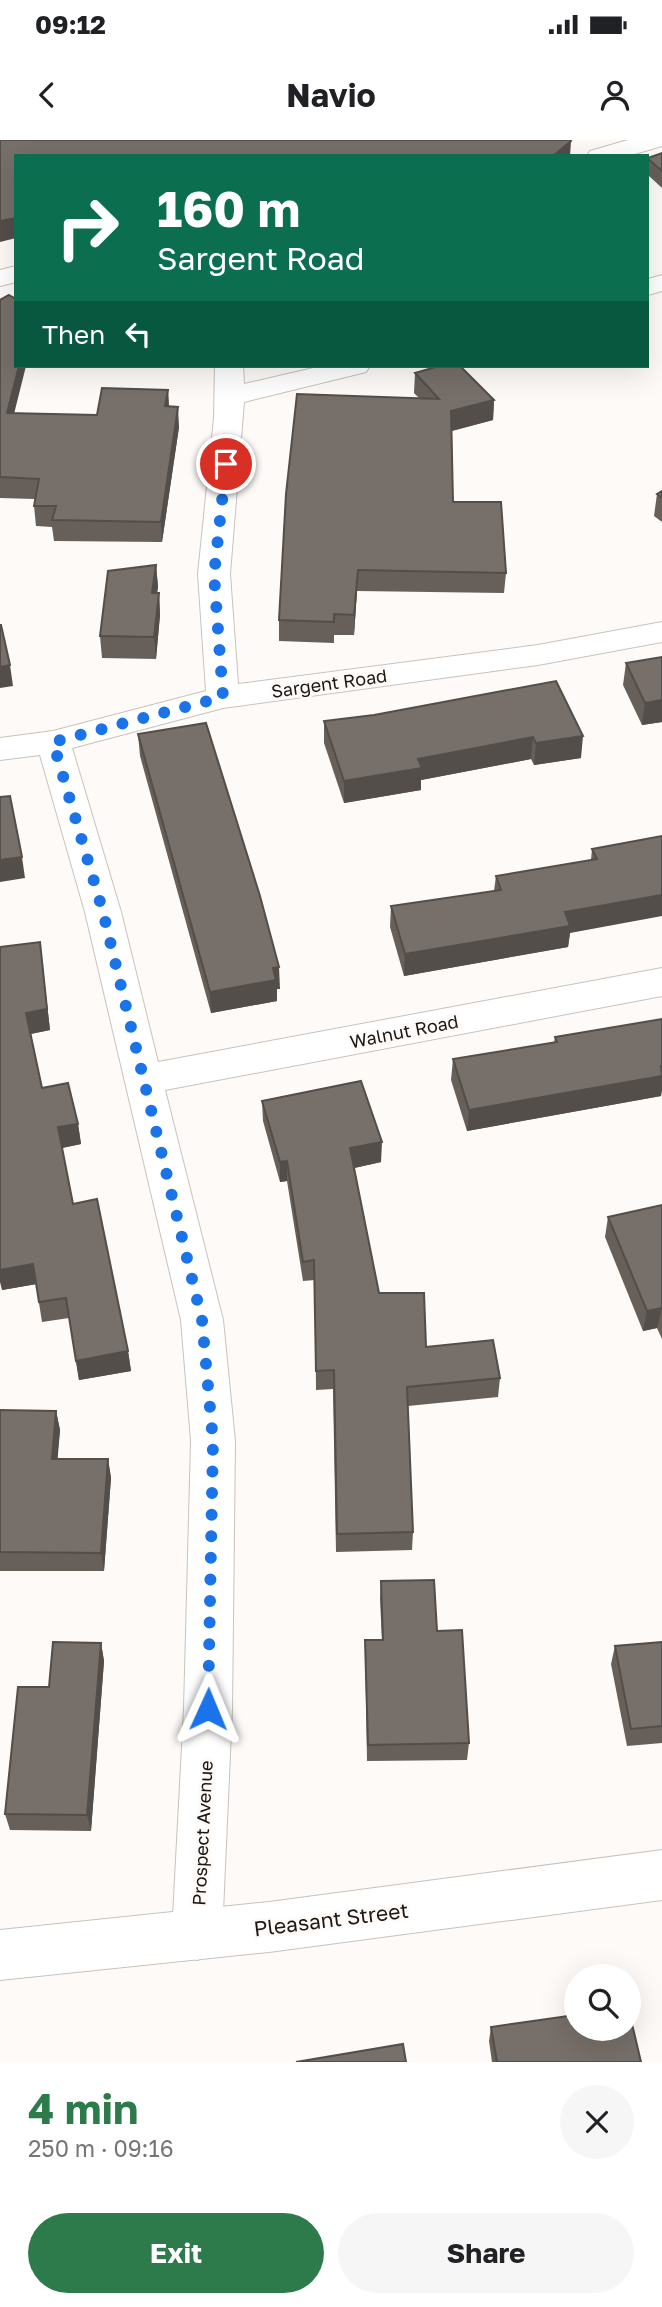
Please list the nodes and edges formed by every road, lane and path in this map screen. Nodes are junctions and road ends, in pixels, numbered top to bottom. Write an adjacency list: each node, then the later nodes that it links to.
1 (656, 140): 2 (street)
2 (603, 150)
3 (229, 368): 5 (street)
4 (348, 368): 5 (street)
5 (230, 396): 7 (street)
6 (662, 632): 7 (street, Sargent Road)
7 (223, 697): 8 (street, Sargent Road)
8 (53, 742): 9 (street, Sargent Road); 11 (street, Prospect Avenue)
9 (0, 749)
10 (662, 982): 11 (street, Walnut Road)
11 (145, 1079): 13 (street, Prospect Avenue)
12 (662, 1875): 13 (street, Pleasant Street)
13 (197, 1935): 14 (street, Pleasant Street)
14 (0, 1955)

